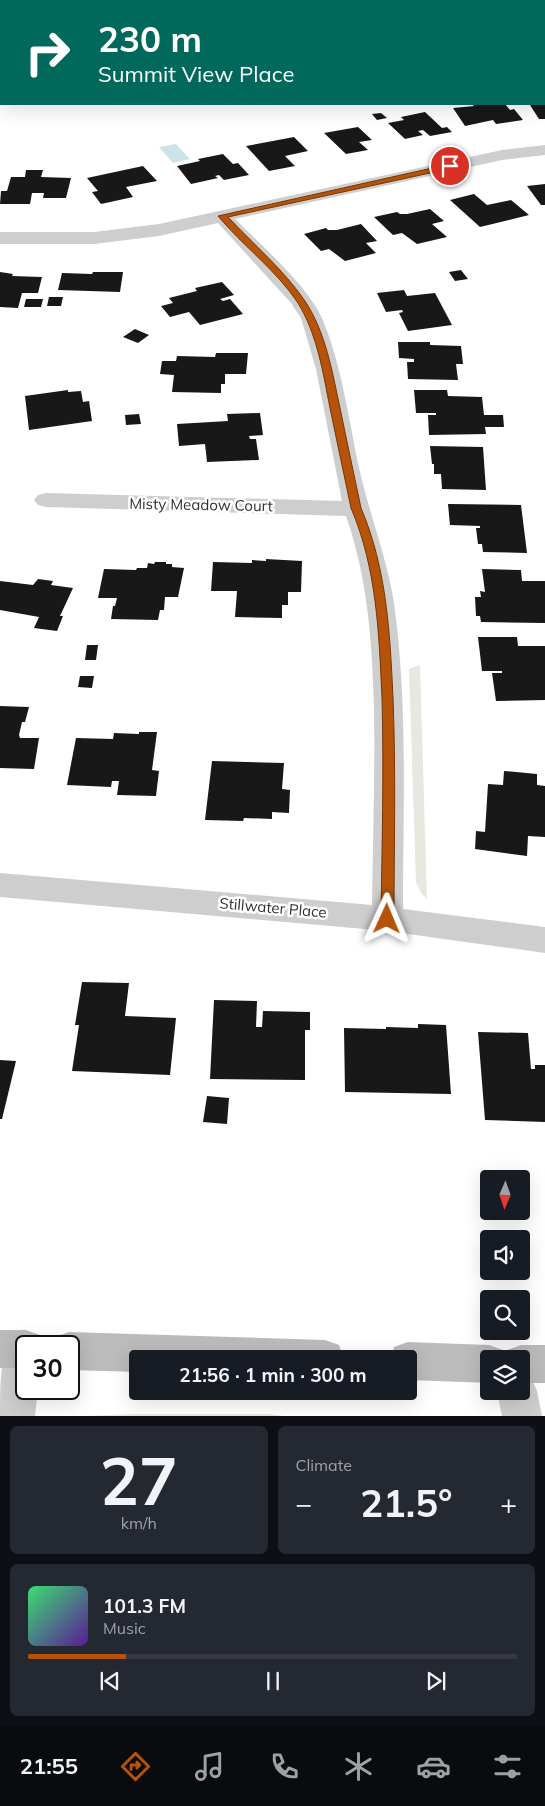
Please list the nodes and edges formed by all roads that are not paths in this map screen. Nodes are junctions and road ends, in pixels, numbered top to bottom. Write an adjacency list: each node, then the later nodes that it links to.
1 (545, 150): 2 (street)
2 (222, 216): 3 (street); 5 (street)
3 (0, 238)
4 (46, 500): 5 (street, Misty Meadow Court)
5 (356, 508): 7 (street)
6 (0, 885): 7 (street, Stillwater Place)
7 (387, 919): 8 (street, Stillwater Place)
8 (545, 940)
9 (80, 1351): 10 (main road)
10 (129, 1353)
11 (417, 1361): 12 (main road)
12 (480, 1364)
13 (530, 1364): 14 (main road)
14 (545, 1364)
15 (15, 1400): 17 (street)
16 (519, 1400): 18 (street)
17 (15, 1416)
18 (522, 1416)

